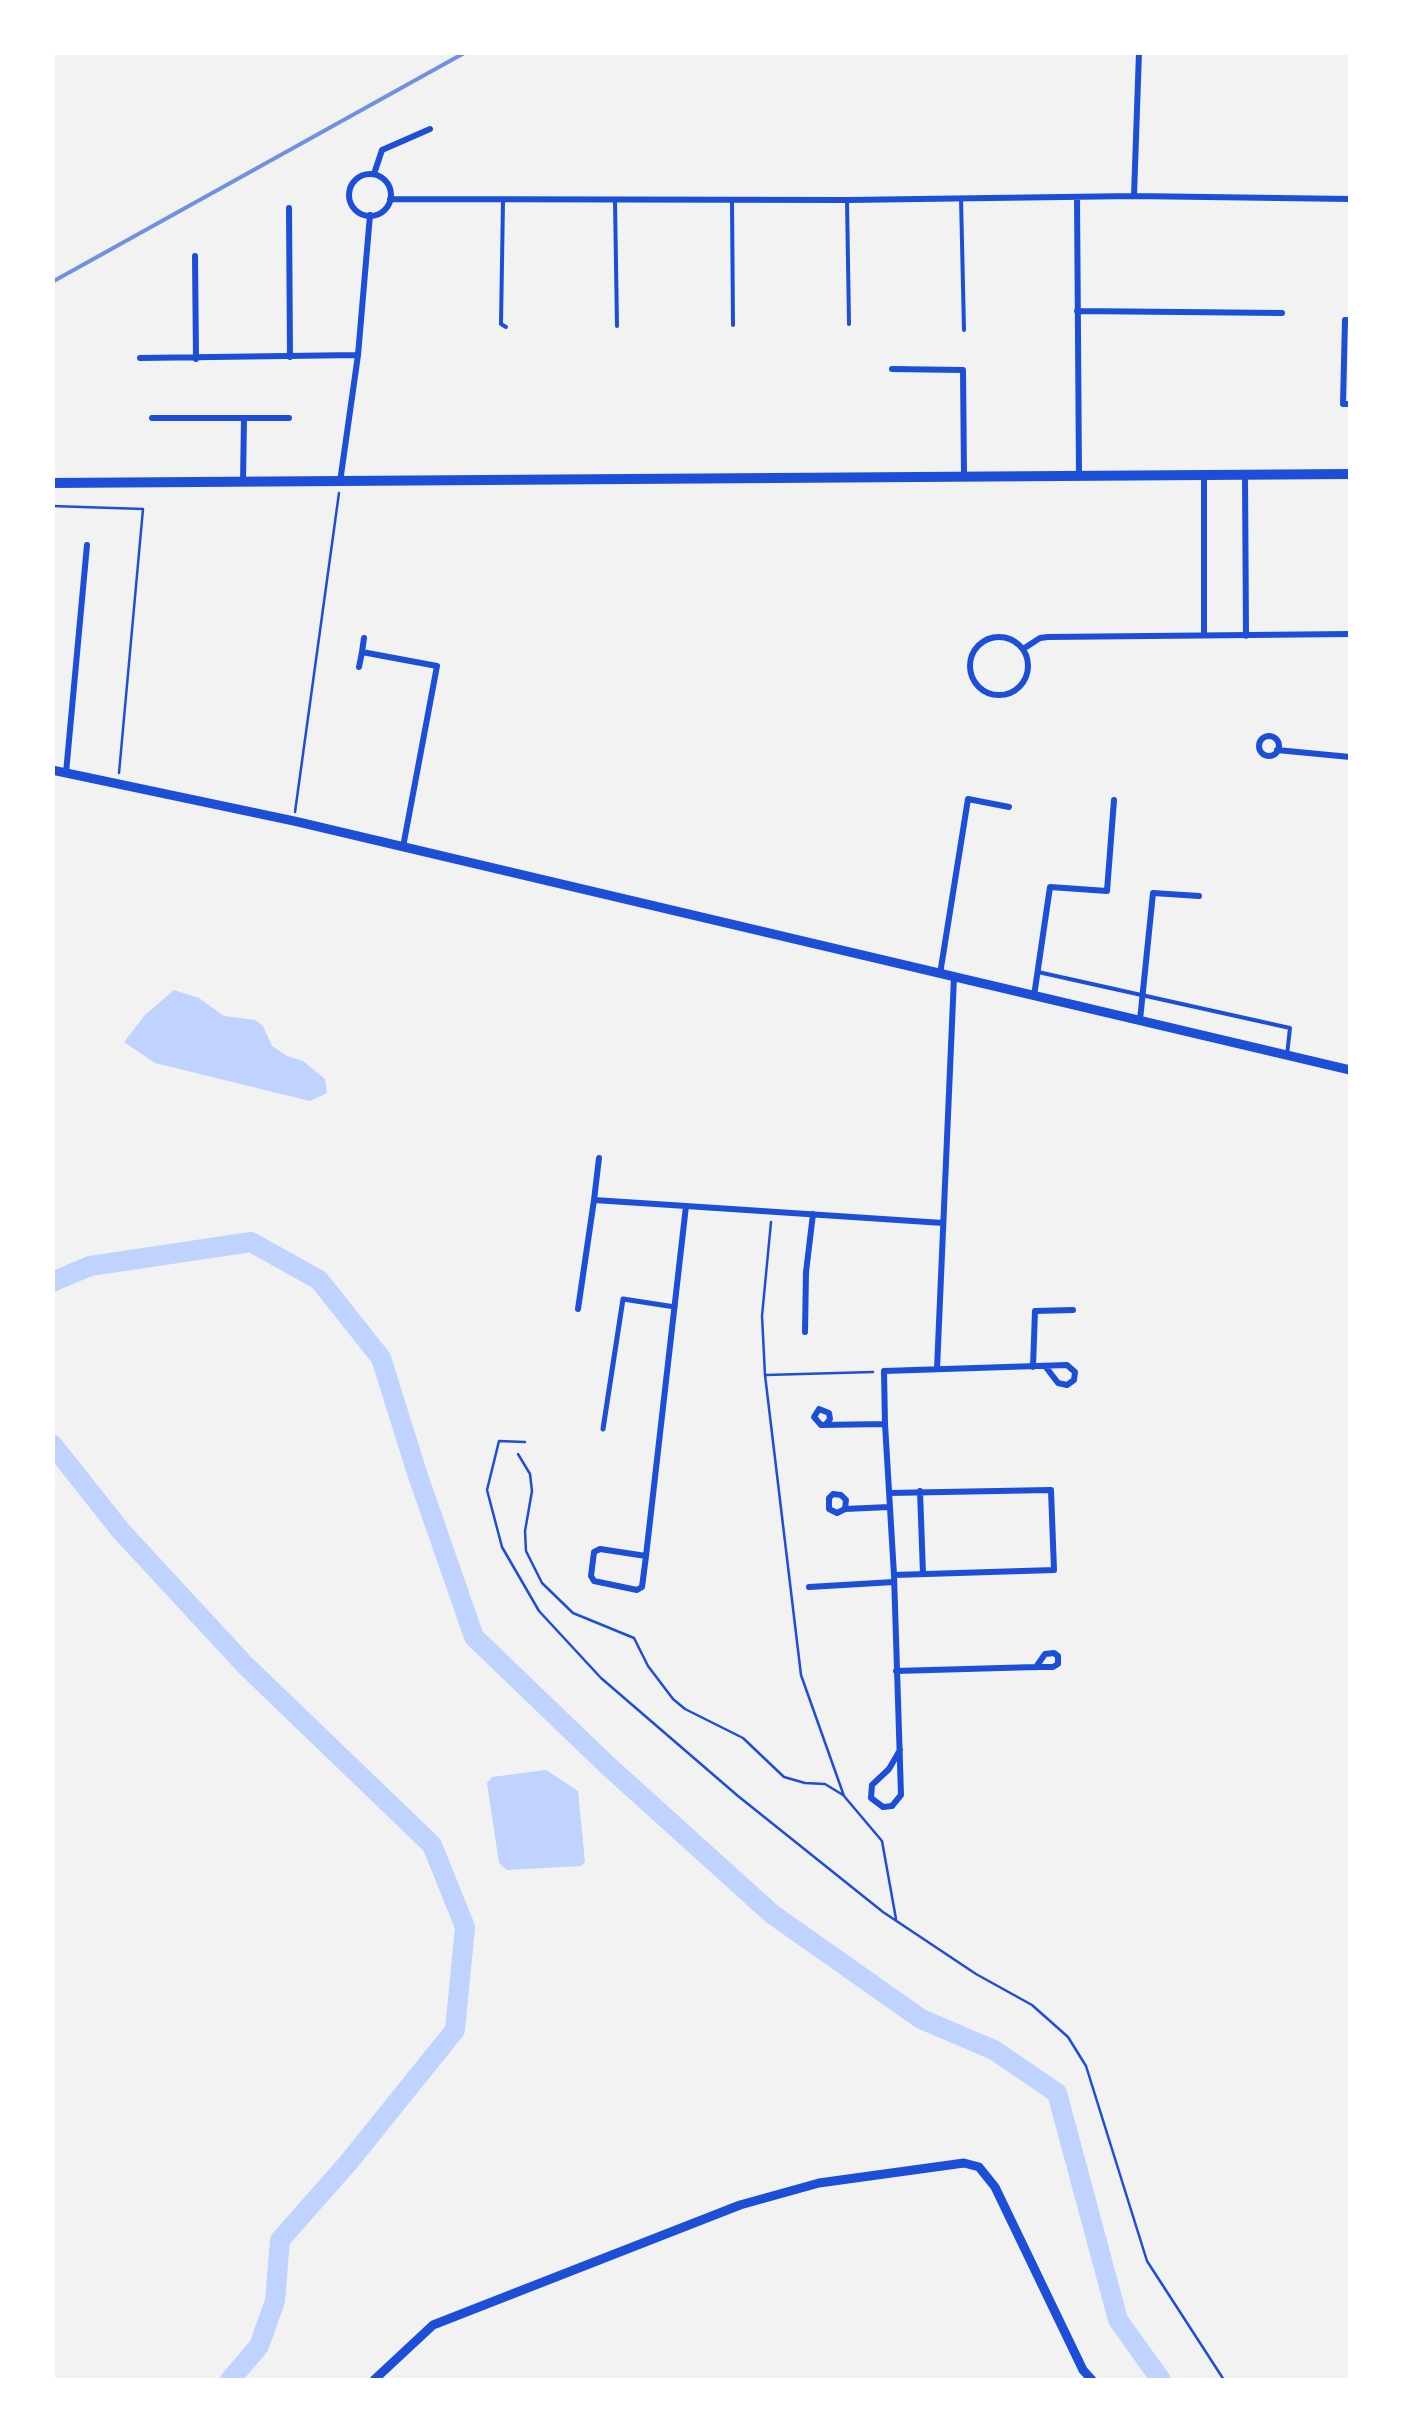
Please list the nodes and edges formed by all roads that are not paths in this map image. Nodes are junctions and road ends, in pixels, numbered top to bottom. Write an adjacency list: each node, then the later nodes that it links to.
1 (1139, 52): 4 (street)
2 (430, 129): 3 (street)
3 (374, 174): 7 (street); 14 (street)
4 (1134, 196): 6 (street); 8 (street)
5 (961, 198): 6 (street); 11 (street); 23 (lane)
6 (1077, 198): 16 (street)
7 (390, 199): 12 (street); 14 (street)
8 (1350, 199)
9 (615, 200): 10 (street); 12 (street); 21 (lane)
10 (732, 200): 11 (street); 20 (lane)
11 (846, 200): 19 (lane)
12 (503, 201): 22 (lane)
13 (289, 208): 25 (street)
14 (370, 216): 24 (street)
15 (196, 256): 27 (street)
16 (1077, 311): 17 (street); 33 (street)
17 (1282, 314)
18 (1350, 320): 29 (street)
19 (849, 324)
20 (733, 325)
21 (617, 326)
22 (506, 327)
23 (964, 330)
24 (358, 355): 25 (street); 40 (street)
25 (290, 357): 27 (street)
26 (140, 358): 27 (street)
27 (196, 359)
28 (892, 369): 36 (street)
29 (1350, 404)
30 (152, 418): 31 (street)
31 (244, 418): 32 (street); 38 (street)
32 (289, 418)
33 (1080, 474): 36 (main road); 37 (main road)
34 (1245, 474): 35 (main road); 37 (main road); 44 (street)
35 (1350, 474)
36 (964, 475): 40 (main road)
37 (1204, 475): 42 (street)
38 (243, 483): 39 (main road); 40 (main road)
39 (52, 484)
40 (340, 487)
41 (87, 546): 52 (street)
42 (1204, 634): 44 (street); 46 (street)
43 (1350, 634): 44 (street)
44 (1246, 636)
45 (364, 638): 47 (street)
46 (1023, 649): 46 (street)
47 (362, 652): 48 (street); 55 (street)
48 (360, 667)
49 (1277, 750): 50 (street)
50 (1350, 756)
51 (52, 770): 52 (street)
52 (66, 773): 55 (street)
53 (1114, 800): 57 (street)
54 (1009, 806): 58 (street)
55 (403, 847): 58 (street)
56 (1199, 896): 61 (street)
57 (1038, 972): 60 (street); 61 (lane)
58 (940, 974): 59 (street)
59 (954, 977): 60 (street); 69 (street)
60 (1034, 996): 62 (street)
61 (1142, 996): 62 (street); 63 (lane)
62 (1140, 1020): 63 (street)
63 (1288, 1055): 64 (street)
64 (1350, 1070)
65 (599, 1158): 66 (street)
66 (594, 1200): 67 (street); 70 (street)
67 (686, 1206): 68 (street); 71 (street)
68 (812, 1214): 69 (street); 73 (street)
69 (943, 1223): 76 (street)
70 (578, 1308)
71 (674, 1308): 79 (street); 84 (street)
72 (1074, 1310): 75 (street)
73 (805, 1332)
74 (1045, 1366): 74 (street); 75 (street)
75 (1033, 1367): 76 (street)
76 (936, 1370): 78 (street)
77 (826, 1424): 78 (street)
78 (885, 1424): 80 (street)
79 (604, 1429)
80 (889, 1492): 81 (street); 82 (street)
81 (920, 1492): 85 (street); 85 (street)
82 (889, 1507): 83 (street); 86 (street)
83 (844, 1509)
84 (646, 1556): 84 (street)
85 (923, 1574): 86 (street)
86 (894, 1578): 87 (street); 89 (street)
87 (809, 1587)
88 (1036, 1667): 89 (street)
89 (896, 1671): 90 (street)
90 (900, 1750): 90 (street)
91 (374, 2380): 92 (street)
92 (1092, 2380)

